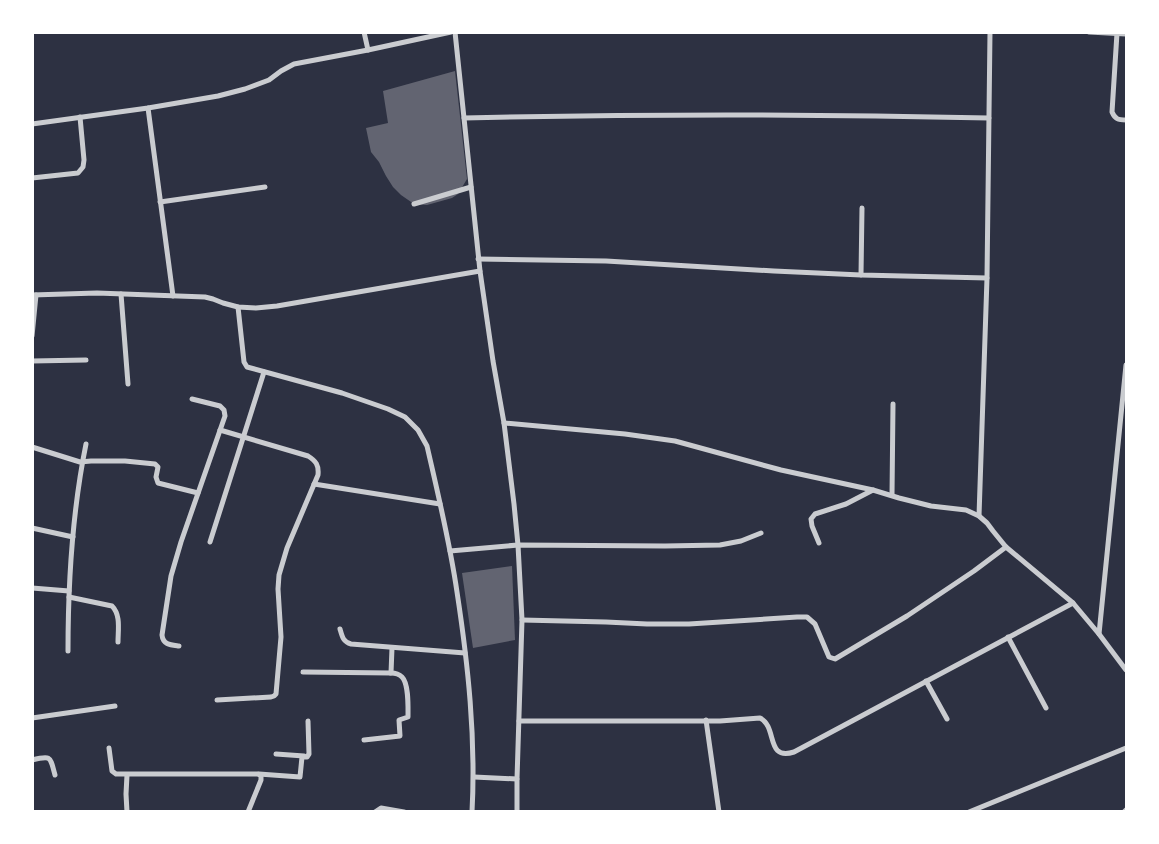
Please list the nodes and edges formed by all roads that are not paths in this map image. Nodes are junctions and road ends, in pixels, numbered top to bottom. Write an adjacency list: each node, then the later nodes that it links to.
1 (364, 32): 8 (street)
2 (451, 32): 8 (street)
3 (455, 32): 11 (street)
4 (990, 32): 12 (street)
5 (1089, 32): 6 (street)
6 (1117, 33): 7 (street); 13 (street)
7 (1126, 34)
8 (368, 50): 9 (street)
9 (148, 108): 10 (street); 18 (street)
10 (80, 117): 14 (street); 15 (street)
11 (464, 118): 12 (street); 17 (street)
12 (989, 118): 24 (street)
13 (1126, 120)
14 (32, 124)
15 (32, 178)
16 (265, 187): 18 (street)
17 (471, 187): 19 (street); 21 (street)
18 (160, 202): 27 (street)
19 (414, 204)
20 (862, 208): 23 (street)
21 (478, 259): 22 (street); 23 (street)
22 (480, 271): 28 (street); 37 (street)
23 (861, 275): 24 (street)
24 (987, 278): 48 (street)
25 (121, 294): 26 (street); 27 (street); 34 (street)
26 (34, 295): 29 (street)
27 (173, 296): 28 (street)
28 (238, 307): 33 (street)
29 (32, 336)
30 (86, 360): 31 (street)
31 (32, 361)
32 (1126, 365): 63 (street)
33 (264, 372): 39 (street); 47 (street)
34 (128, 384)
35 (192, 399): 38 (street)
36 (893, 404): 46 (street)
37 (504, 423): 44 (street); 54 (street)
38 (220, 430): 39 (street); 45 (street)
39 (244, 437): 43 (street); 52 (street)
40 (86, 444): 42 (street)
41 (32, 447): 42 (street)
42 (83, 461): 45 (street); 51 (street)
43 (314, 484): 47 (street); 74 (street)
44 (873, 490): 46 (street); 53 (street)
45 (198, 493): 66 (street)
46 (892, 495): 48 (street)
47 (440, 504): 56 (street)
48 (979, 516): 55 (street)
49 (32, 528): 51 (street)
50 (761, 533): 54 (street)
51 (73, 537): 58 (street)
52 (210, 542)
53 (819, 543)
54 (518, 545): 56 (street); 61 (street)
55 (1006, 547): 60 (street); 61 (street)
56 (450, 551): 69 (street)
57 (32, 588): 58 (street)
58 (69, 591): 59 (street)
59 (69, 597): 65 (street); 68 (street)
60 (1073, 603): 63 (street); 64 (street)
61 (522, 620): 81 (street)
62 (340, 629): 67 (street)
63 (1100, 634): 70 (street)
64 (1008, 637): 73 (street); 76 (street)
65 (118, 642)
66 (179, 646)
67 (392, 648): 69 (street); 72 (street)
68 (68, 651)
69 (465, 654): 91 (street)
70 (1126, 670)
71 (303, 672): 72 (street)
72 (391, 673): 82 (street)
73 (926, 681): 78 (street); 80 (street)
74 (217, 700)
75 (115, 706): 77 (street)
76 (1046, 708)
77 (32, 718)
78 (947, 719)
79 (308, 720): 86 (street)
80 (706, 720): 81 (street); 99 (street)
81 (518, 721): 92 (street)
82 (364, 740)
83 (109, 748): 88 (street)
84 (1126, 748): 100 (street)
85 (276, 754): 86 (street)
86 (304, 756): 89 (street)
87 (32, 760): 90 (street)
88 (127, 774): 89 (street); 93 (street)
89 (258, 774): 94 (street)
90 (55, 775)
91 (474, 777): 92 (street); 97 (street)
92 (517, 779): 98 (street)
93 (127, 812)
94 (248, 812)
95 (374, 812): 96 (street)
96 (404, 812)
97 (472, 812)
98 (517, 812)
99 (719, 812)
100 (969, 812)

